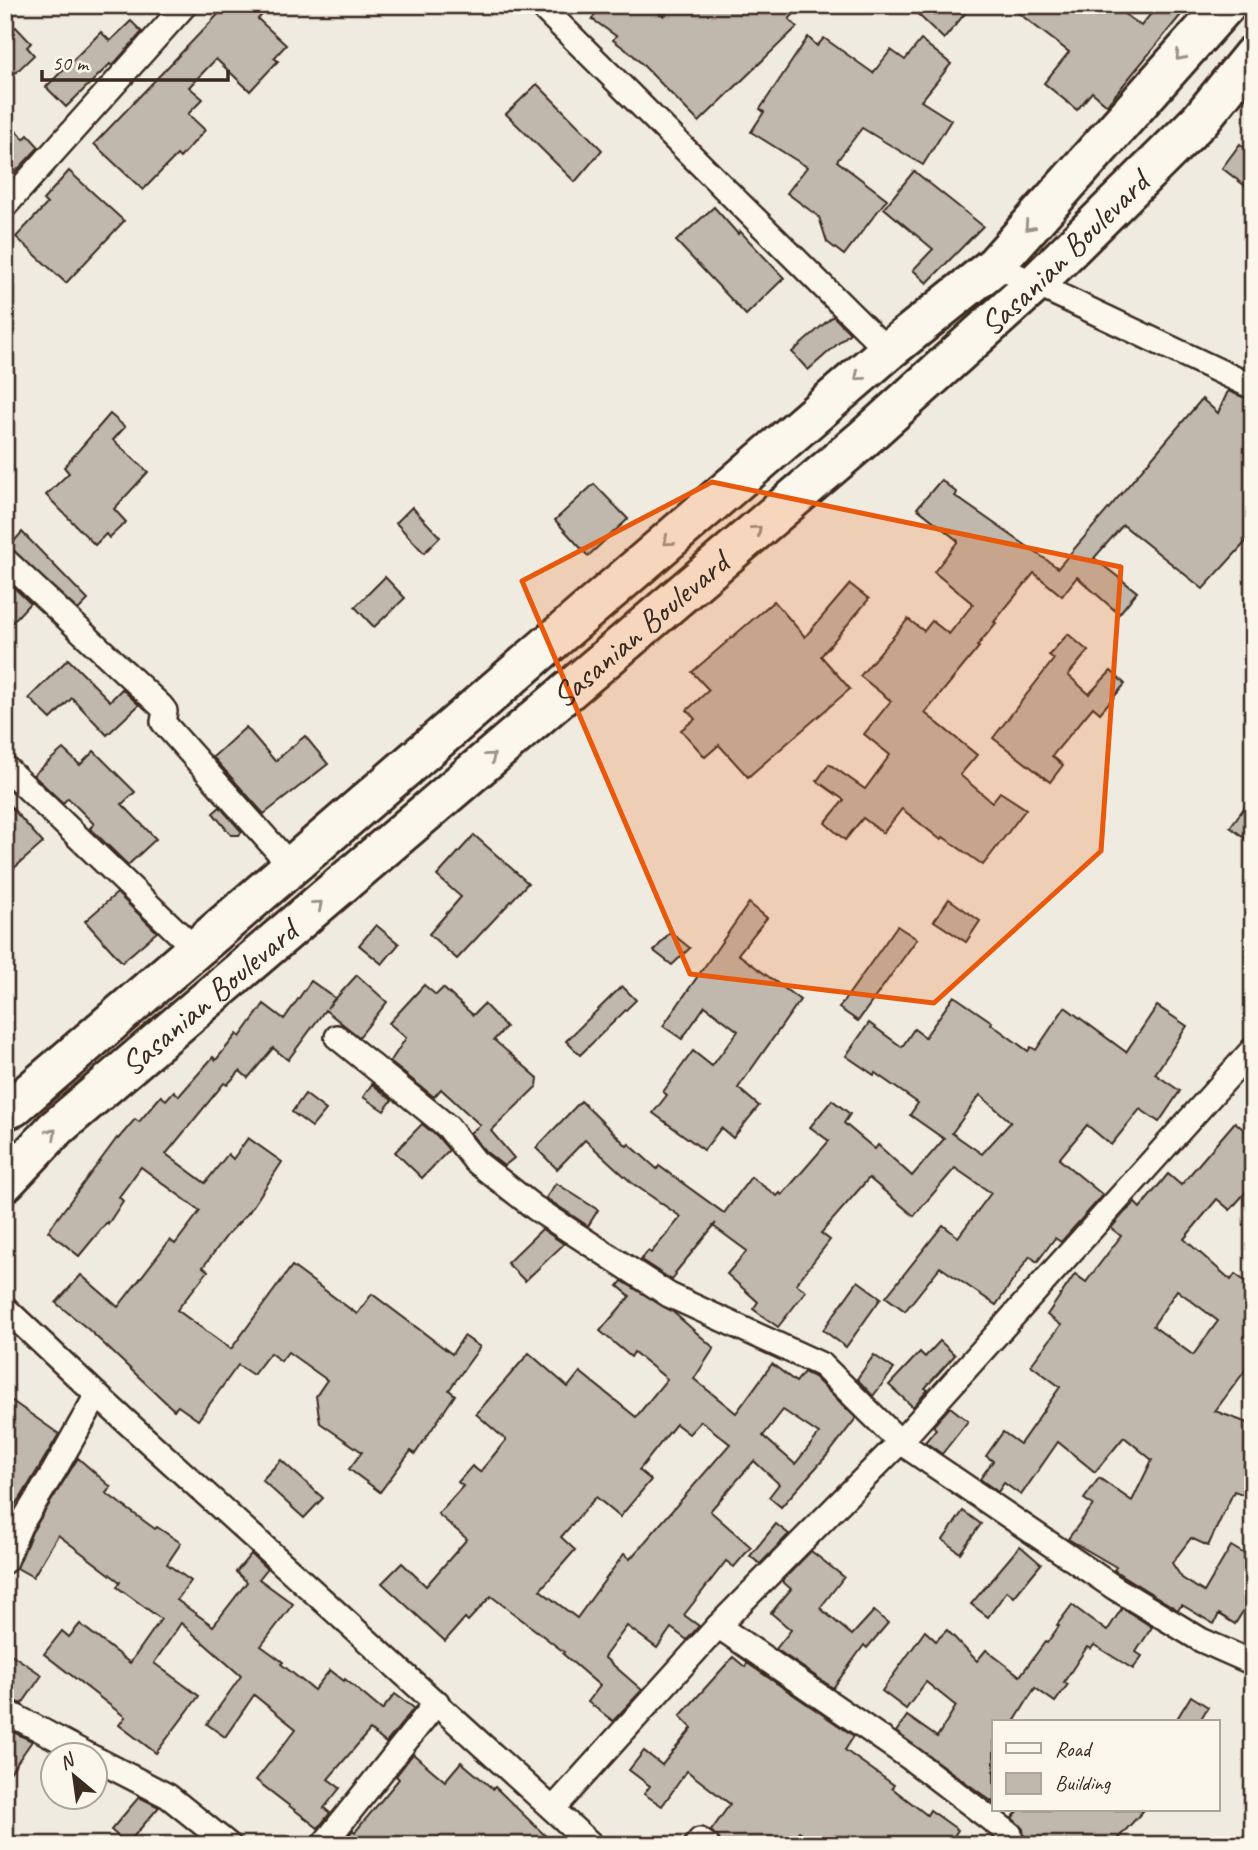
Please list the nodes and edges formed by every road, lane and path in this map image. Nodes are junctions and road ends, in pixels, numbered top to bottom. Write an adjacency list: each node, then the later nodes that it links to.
1 (185, 5): 5 (street)
2 (540, 5): 8 (street)
3 (1226, 5): 6 (highway, Sasanian Boulevard, one-way to 6)
4 (1253, 55): 7 (highway, Sasanian Boulevard)
5 (5, 206)
6 (995, 265): 7 (street); 8 (highway, Sasanian Boulevard)
7 (1035, 284): 9 (street); 17 (highway, Sasanian Boulevard, one-way to 7)
8 (888, 351): 12 (highway, Sasanian Boulevard, one-way to 12)
9 (1253, 387)
10 (5, 560): 12 (street)
11 (5, 767): 13 (street)
12 (291, 866): 13 (highway, Sasanian Boulevard)
13 (195, 949): 16 (highway, Sasanian Boulevard)
14 (337, 1037): 20 (street)
15 (1253, 1049): 20 (street)
16 (5, 1110)
17 (5, 1182)
18 (7, 1311): 19 (street)
19 (97, 1395): 21 (street); 24 (street)
20 (900, 1442): 22 (street); 23 (street)
21 (5, 1561)
22 (718, 1626): 28 (street); 29 (street)
23 (1253, 1663)
24 (438, 1702): 28 (street); 31 (street)
25 (5, 1711): 26 (street)
26 (64, 1742)
27 (108, 1765): 30 (street)
28 (554, 1808): 32 (street)
29 (1010, 1834)
30 (229, 1845)
31 (323, 1845)
32 (592, 1845)
33 (696, 1845): 34 (street)
34 (707, 1845)

